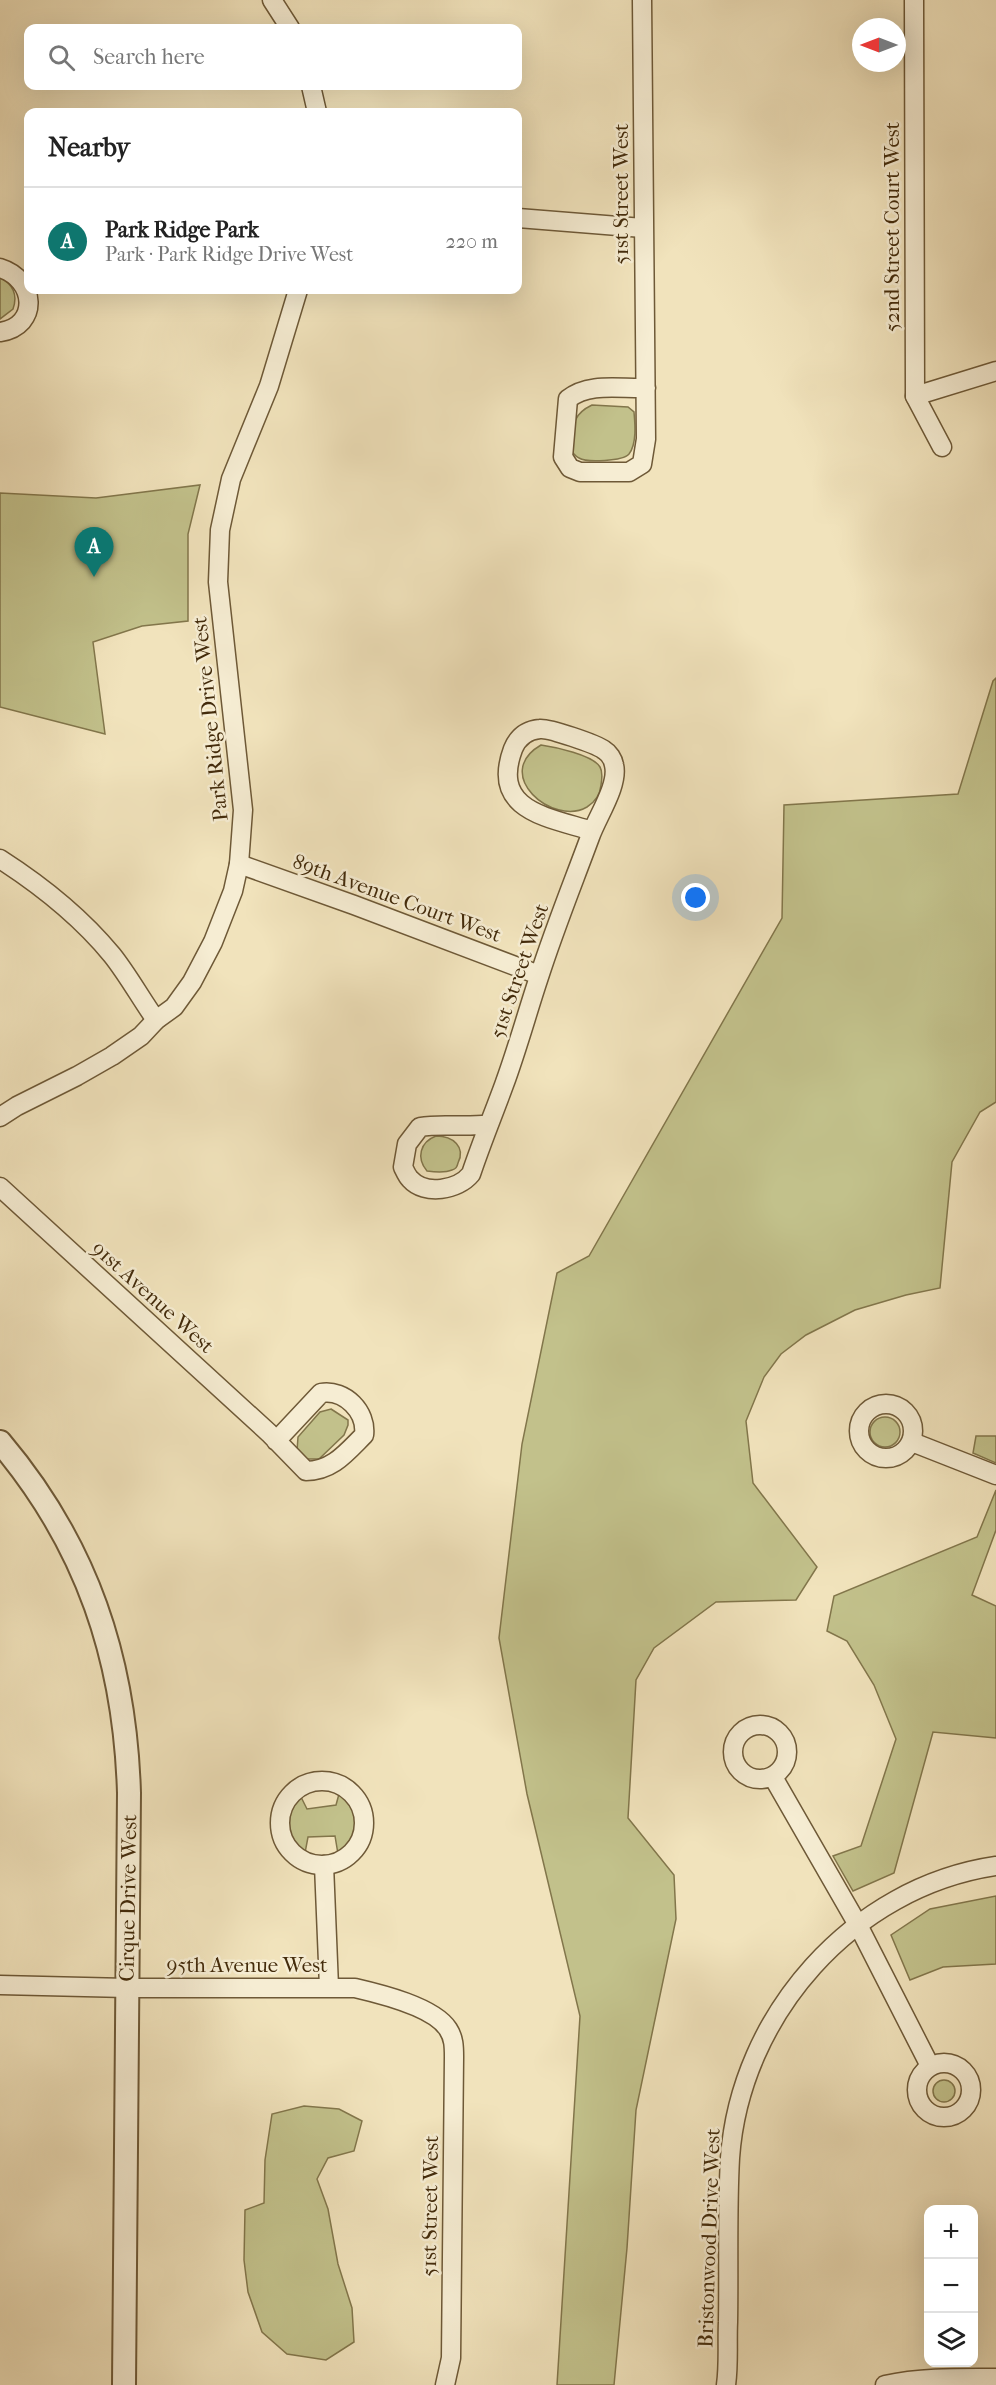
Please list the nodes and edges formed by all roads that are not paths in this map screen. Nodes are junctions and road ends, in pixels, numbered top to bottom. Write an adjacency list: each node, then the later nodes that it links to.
1 (272, 0): 4 (street)
2 (642, 0): 8 (street, 51st Street West)
3 (914, 0): 16 (street, 52nd Street Court West)
4 (287, 24)
5 (312, 90): 6 (street)
6 (316, 108)
7 (522, 218): 8 (street)
8 (644, 228): 15 (street, 51st Street West)
9 (0, 267): 10 (street)
10 (24, 286)
11 (27, 294): 13 (street)
12 (297, 294): 20 (street, Park Ridge Drive West)
13 (0, 332)
14 (996, 372): 16 (street)
15 (645, 388): 15 (street, 51st Street West)
16 (915, 396): 17 (street, 52nd Street Court West)
17 (942, 447)
18 (591, 831): 18 (street, 51st Street West); 21 (street, 51st Street West)
19 (0, 859): 22 (street)
20 (239, 864): 21 (street, 89th Avenue Court West); 22 (street, Park Ridge Drive West)
21 (539, 975): 24 (street, 51st Street West)
22 (156, 1020): 23 (street, Park Ridge Drive West)
23 (0, 1117)
24 (488, 1124): 24 (street, 51st Street West)
25 (0, 1187): 26 (street, 91st Avenue West)
26 (276, 1441): 26 (street, 91st Avenue West)
27 (0, 1442): 36 (street, Cirque Drive West)
28 (912, 1442): 29 (street)
29 (996, 1475)
30 (773, 1777): 33 (street)
31 (324, 1865): 31 (street); 35 (street)
32 (996, 1866): 33 (street, Bristonwood Drive West)
33 (858, 1925): 38 (street); 42 (street, Bristonwood Drive West)
34 (0, 1985): 36 (street, 95th Avenue West)
35 (329, 1987): 36 (street, 95th Avenue West); 37 (street, 95th Avenue West)
36 (127, 1988): 40 (street, Cirque Drive West)
37 (448, 2028): 41 (street, 51st Street West)
38 (930, 2066)
39 (996, 2378): 43 (street)
40 (124, 2385)
41 (445, 2385)
42 (726, 2385)
43 (885, 2385)

